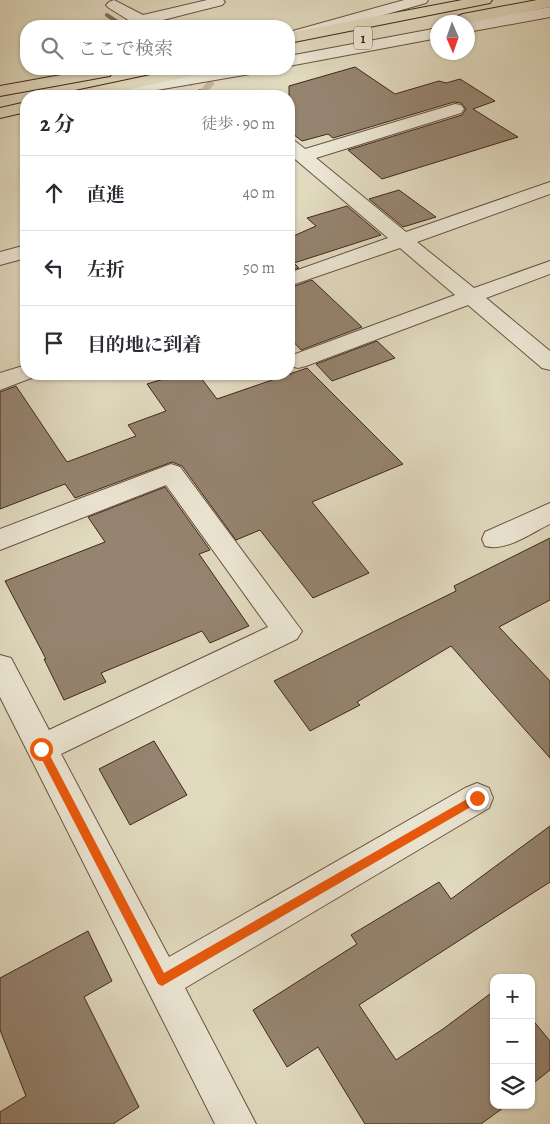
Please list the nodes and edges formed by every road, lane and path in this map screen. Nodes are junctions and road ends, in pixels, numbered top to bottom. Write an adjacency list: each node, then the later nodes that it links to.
1 (421, 0): 13 (street)
2 (485, 0): 14 (highway, 1)
3 (217, 2): 5 (street)
4 (550, 2): 7 (highway)
5 (114, 3): 8 (street)
6 (550, 12): 10 (street)
7 (475, 16)
8 (126, 20)
9 (430, 26): 17 (highway, 1)
10 (475, 26)
11 (532, 32): 15 (street)
12 (430, 34): 18 (street)
13 (295, 35)
14 (295, 36)
15 (475, 36)
16 (430, 40): 18 (street)
17 (295, 51)
18 (326, 54): 19 (street)
19 (295, 61)
20 (87, 75): 25 (highway)
21 (173, 75): 23 (highway)
22 (215, 75): 24 (street)
23 (103, 90)
24 (129, 90)
25 (0, 91)
26 (20, 109): 28 (highway)
27 (455, 109): 29 (street)
28 (0, 113)
29 (295, 151): 31 (street)
30 (550, 188): 31 (street)
31 (401, 240): 35 (street); 36 (street)
32 (20, 253): 33 (street)
33 (0, 259)
34 (550, 267): 36 (street)
35 (295, 278)
36 (469, 297): 37 (street); 38 (street)
37 (298, 361)
38 (550, 363)
39 (20, 374): 40 (street)
40 (0, 382)
41 (550, 513): 42 (street)
42 (495, 539)
43 (0, 540): 45 (street)
44 (0, 667): 45 (street)
45 (41, 749): 47 (street)
46 (477, 798): 47 (street)
47 (162, 980): 48 (street)
48 (236, 1124)

